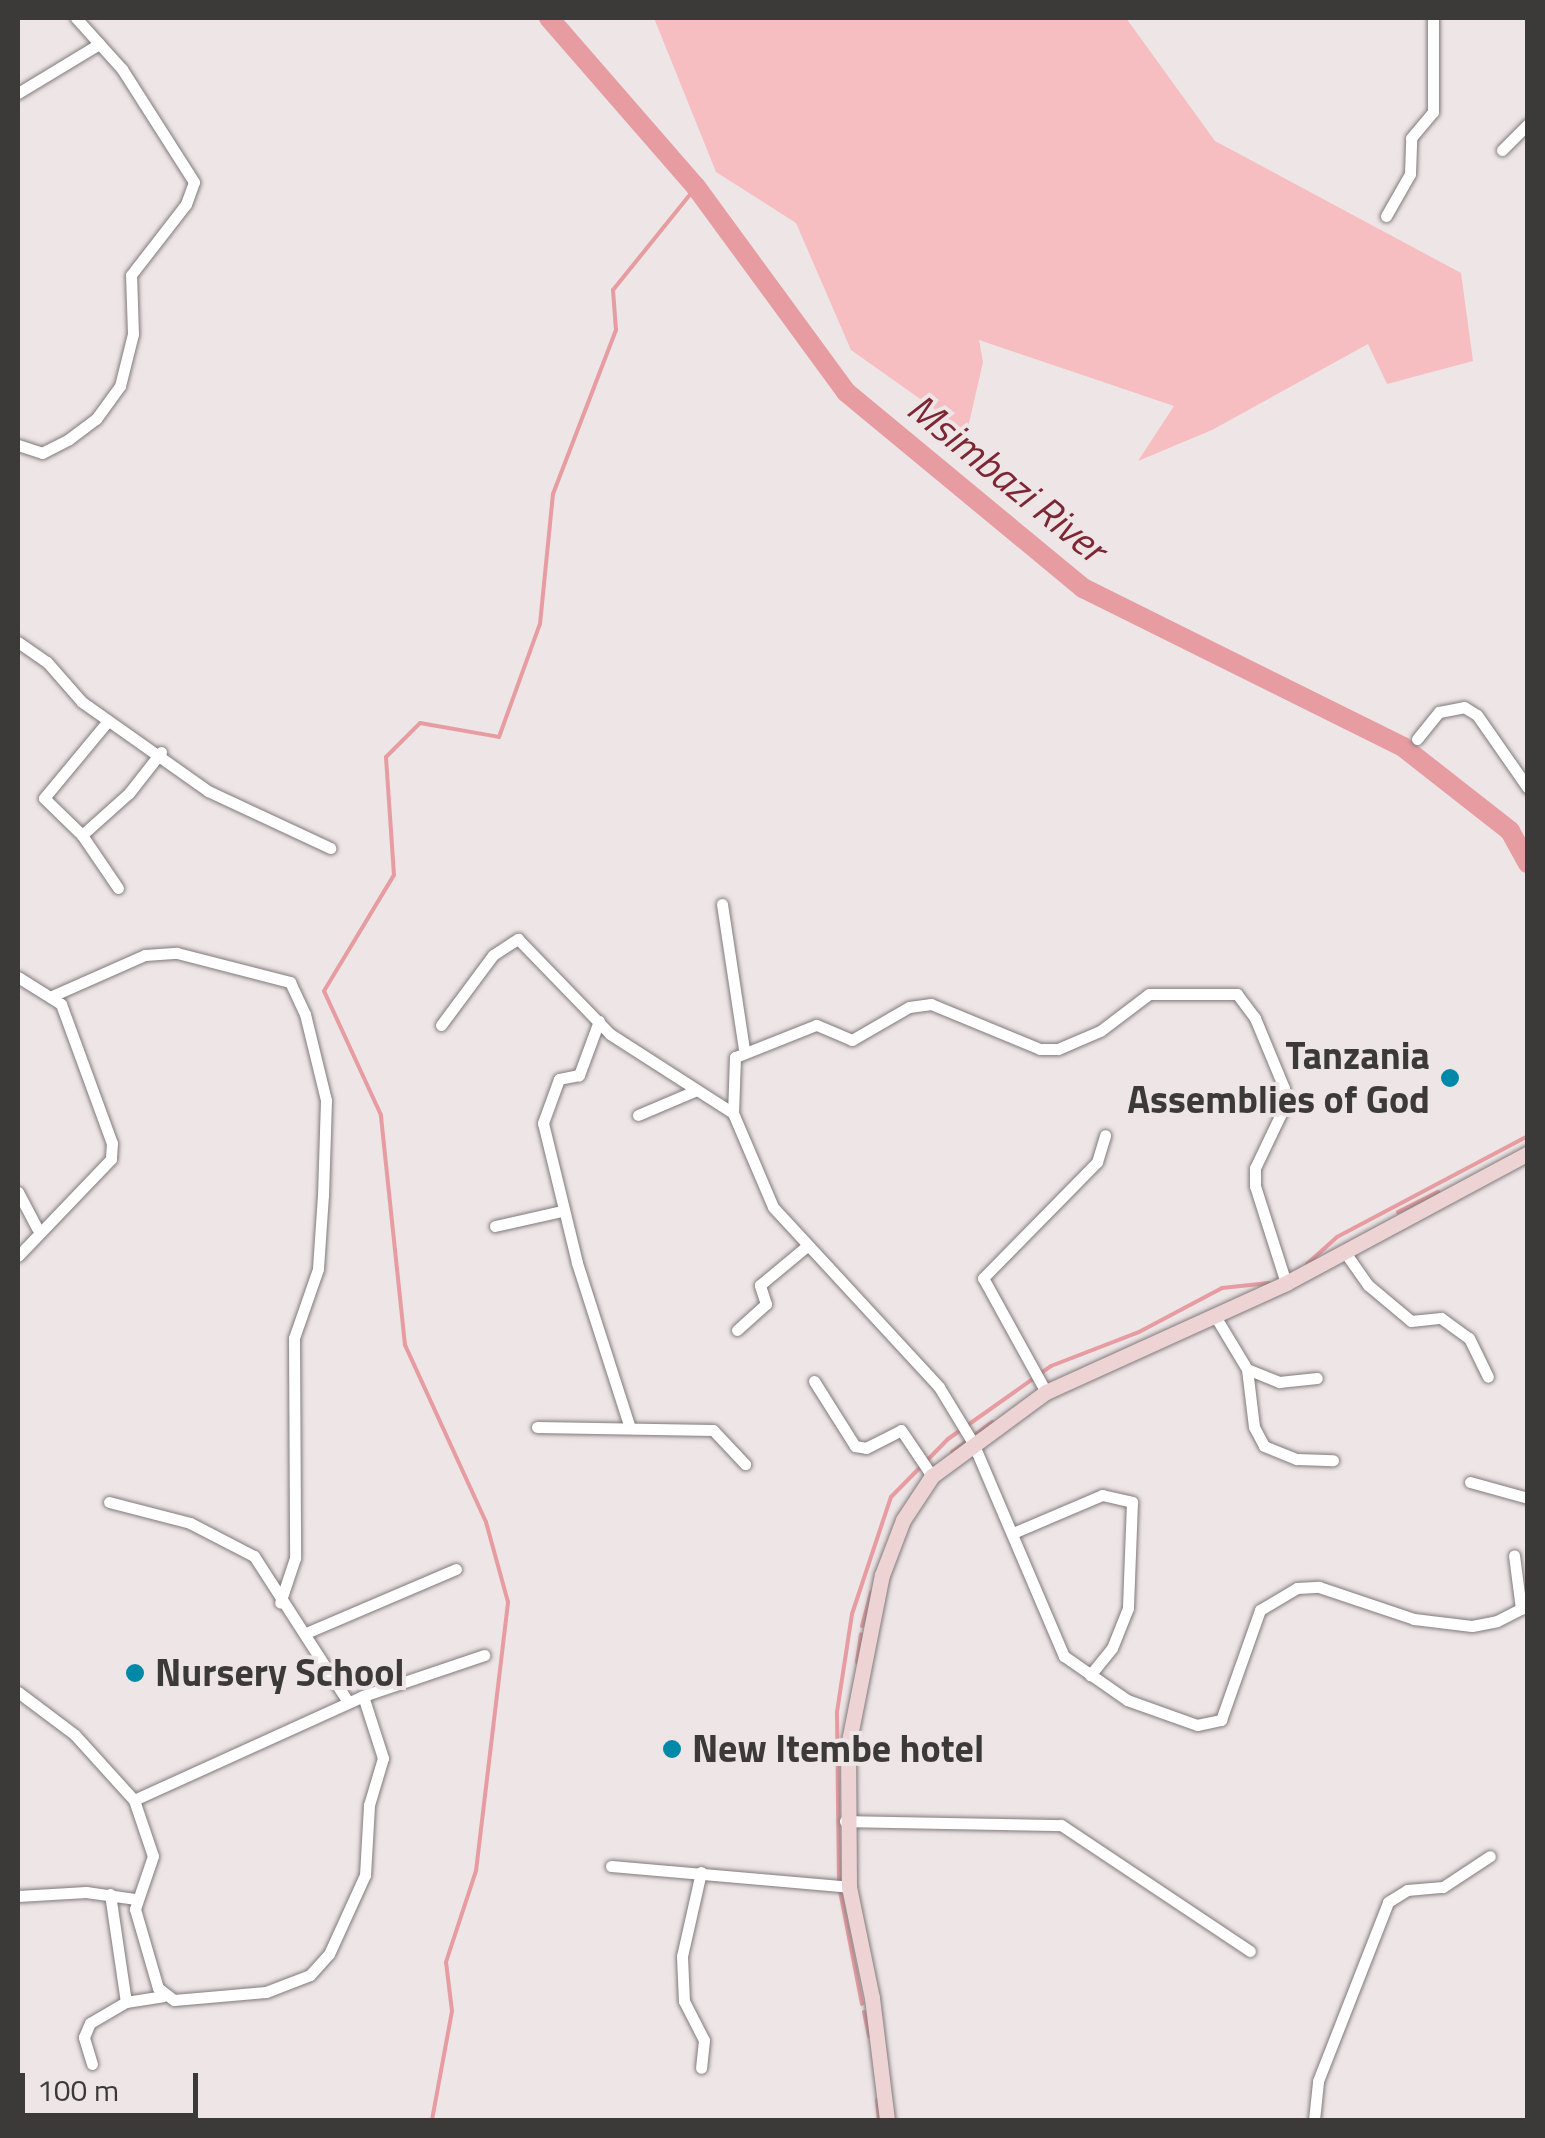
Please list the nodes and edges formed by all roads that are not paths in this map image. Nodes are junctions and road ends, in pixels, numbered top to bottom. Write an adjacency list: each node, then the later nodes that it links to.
1 (76, 18): 3 (street)
2 (1433, 18): 7 (street)
3 (99, 44): 4 (street); 8 (street)
4 (18, 93)
5 (1528, 124): 6 (street)
6 (1502, 150)
7 (1386, 216)
8 (18, 445)
9 (18, 642): 10 (street)
10 (108, 722): 12 (street); 14 (street)
11 (1417, 738): 13 (street)
12 (162, 752): 14 (street); 15 (street)
13 (1528, 788)
14 (82, 835): 16 (street)
15 (330, 848)
16 (118, 888)
17 (722, 904): 22 (street)
18 (18, 977): 19 (street)
19 (52, 996): 31 (street); 55 (street)
20 (599, 1021): 21 (street); 23 (street); 29 (street)
21 (441, 1025)
22 (744, 1049): 24 (street); 35 (street)
23 (697, 1090): 24 (street); 25 (street)
24 (733, 1113): 32 (street)
25 (638, 1114)
26 (1105, 1135): 42 (street)
27 (1528, 1153): 33 (main road)
28 (18, 1192): 31 (street)
29 (562, 1211): 30 (street); 43 (street)
30 (495, 1226)
31 (38, 1228): 34 (street)
32 (807, 1246): 37 (street); 45 (street)
33 (1344, 1251): 35 (main road); 39 (street)
34 (18, 1256)
35 (1286, 1283): 36 (main road)
36 (1216, 1316): 38 (street); 42 (main road)
37 (737, 1330)
38 (1247, 1368): 40 (street); 46 (street)
39 (1488, 1377)
40 (1318, 1378)
41 (814, 1381): 48 (street)
42 (1046, 1392): 45 (main road)
43 (628, 1426): 44 (street); 47 (street)
44 (537, 1427)
45 (972, 1443): 48 (main road); 52 (street)
46 (1334, 1460)
47 (746, 1464)
48 (932, 1476): 63 (main road)
49 (1470, 1482): 50 (street)
50 (1528, 1498)
51 (109, 1502): 55 (street)
52 (1014, 1533): 58 (street); 58 (street)
53 (1514, 1556): 58 (street)
54 (456, 1568): 56 (street)
55 (280, 1603): 56 (street)
56 (306, 1632): 61 (street)
57 (484, 1655): 60 (street)
58 (1090, 1675)
59 (18, 1692): 62 (street)
60 (363, 1696): 61 (street); 72 (street)
61 (348, 1702): 62 (street)
62 (134, 1800): 70 (street)
63 (846, 1820): 67 (main road); 71 (street)
64 (1490, 1856): 77 (street)
65 (611, 1866): 66 (street)
66 (701, 1872): 67 (street); 75 (street)
67 (849, 1886): 76 (main road)
68 (110, 1894): 69 (street); 70 (street); 73 (street)
69 (18, 1896)
70 (135, 1899): 72 (street)
71 (1250, 1951)
72 (163, 1996): 73 (street)
73 (126, 2002): 74 (street)
74 (92, 2064)
75 (701, 2068)
76 (886, 2120)
77 (1314, 2120)

